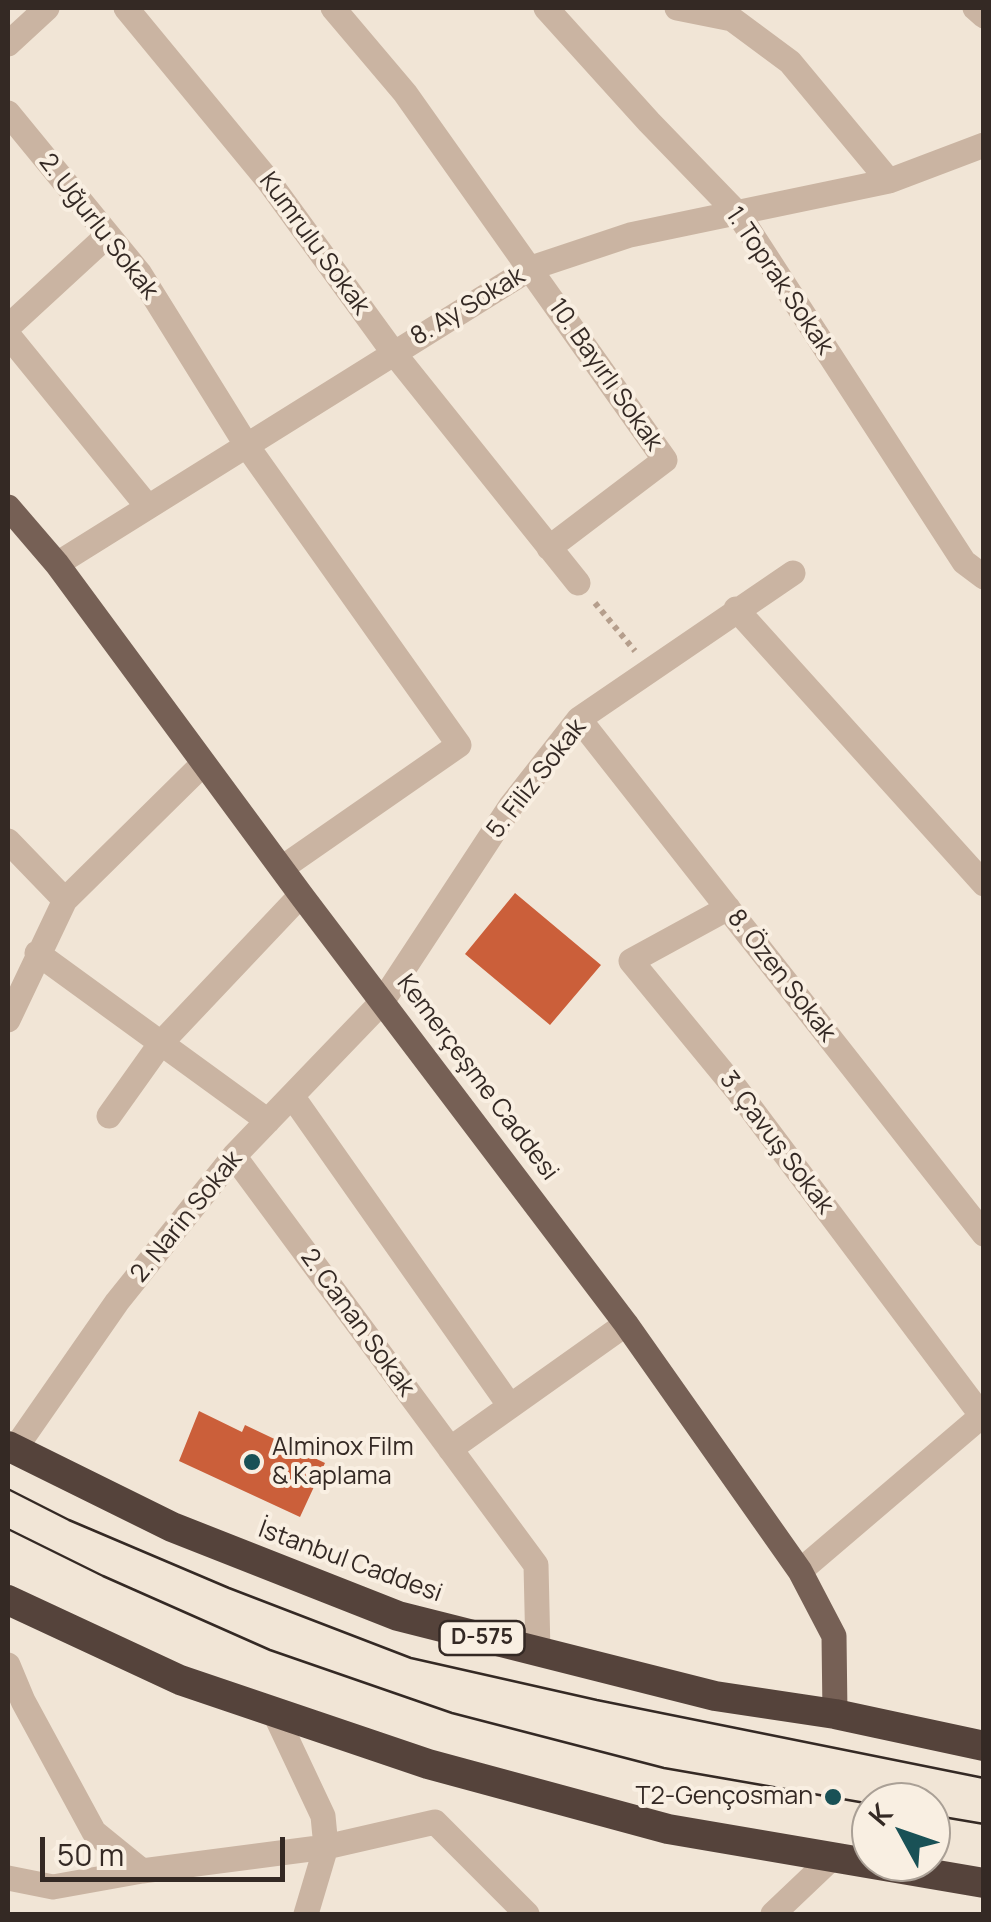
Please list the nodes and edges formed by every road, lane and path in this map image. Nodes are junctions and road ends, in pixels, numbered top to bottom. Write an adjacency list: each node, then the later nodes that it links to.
1 (47, 8): 8 (street)
2 (126, 8): 17 (street, Kumrulu Sokak)
3 (332, 8): 14 (street)
4 (546, 8): 12 (street, 1. Toprak Sokak)
5 (676, 8): 11 (street)
6 (975, 8): 7 (street)
7 (984, 16)
8 (8, 44)
9 (8, 113): 13 (street, 2. Uğurlu Sokak)
10 (984, 145): 11 (street, 8. Ay Sokak)
11 (889, 181): 12 (street, 8. Ay Sokak)
12 (738, 214): 14 (street, 8. Ay Sokak); 24 (street, 1. Toprak Sokak)
13 (108, 236): 15 (street); 18 (street, 2. Uğurlu Sokak)
14 (531, 268): 17 (street, 8. Ay Sokak); 21 (street, 10. Bayırlı Sokak)
15 (8, 327)
16 (8, 336): 20 (street)
17 (393, 352): 18 (street, 8. Ay Sokak); 21 (street, Kumrulu Sokak)
18 (247, 446): 20 (street, 8. Ay Sokak); 31 (street, 2. Uğurlu Sokak)
19 (8, 507): 22 (main road, Kemerçeşme Caddesi)
20 (148, 508): 22 (street, 8. Ay Sokak)
21 (549, 548): 25 (street, Kumrulu Sokak)
22 (57, 564): 29 (main road, Kemerçeşme Caddesi)
23 (793, 573): 26 (street, 5. Filiz Sokak)
24 (984, 577)
25 (578, 583): 27 (path)
26 (736, 610): 27 (street, 5. Filiz Sokak); 32 (street)
27 (650, 668): 28 (street, 5. Filiz Sokak)
28 (579, 719): 35 (street, 8. Özen Sokak); 37 (street, 5. Filiz Sokak)
29 (203, 764): 31 (main road, Kemerçeşme Caddesi); 34 (street)
30 (8, 841): 34 (street)
31 (282, 868): 33 (main road, Kemerçeşme Caddesi)
32 (984, 884)
33 (301, 895): 37 (main road, Kemerçeşme Caddesi); 39 (street)
34 (65, 900): 36 (street)
35 (728, 908): 44 (street, 8. Özen Sokak); 47 (street, 3. Çavuş Sokak)
36 (37, 954): 38 (street); 39 (street)
37 (382, 1002): 40 (street, 2. Narin Sokak); 45 (main road, Kemerçeşme Caddesi)
38 (8, 1020)
39 (161, 1043): 41 (street); 42 (street)
40 (292, 1096): 42 (street, 2. Narin Sokak); 46 (street)
41 (109, 1116)
42 (268, 1121): 43 (street, 2. Narin Sokak)
43 (234, 1156): 48 (street, 2. Narin Sokak); 49 (street, 2. Canan Sokak)
44 (984, 1234)
45 (626, 1324): 46 (street); 50 (main road, Kemerçeşme Caddesi)
46 (510, 1406): 49 (street)
47 (983, 1415): 50 (street)
48 (11, 1448): 52 (highway, İstanbul Caddesi / D-575)
49 (450, 1449): 52 (street, 2. Canan Sokak)
50 (800, 1570): 55 (main road, Kemerçeşme Caddesi)
51 (8, 1600): 54 (highway)
52 (538, 1652): 55 (highway, İstanbul Caddesi / D-575)
53 (8, 1664): 59 (street)
54 (276, 1714): 57 (street); 58 (highway)
55 (835, 1714): 56 (highway, İstanbul Caddesi / D-575)
56 (984, 1746)
57 (326, 1847): 59 (street); 62 (street); 63 (street)
58 (832, 1858): 61 (highway); 64 (street)
59 (142, 1871): 60 (street)
60 (8, 1878)
61 (984, 1882)
62 (306, 1914)
63 (527, 1914)
64 (773, 1914)

